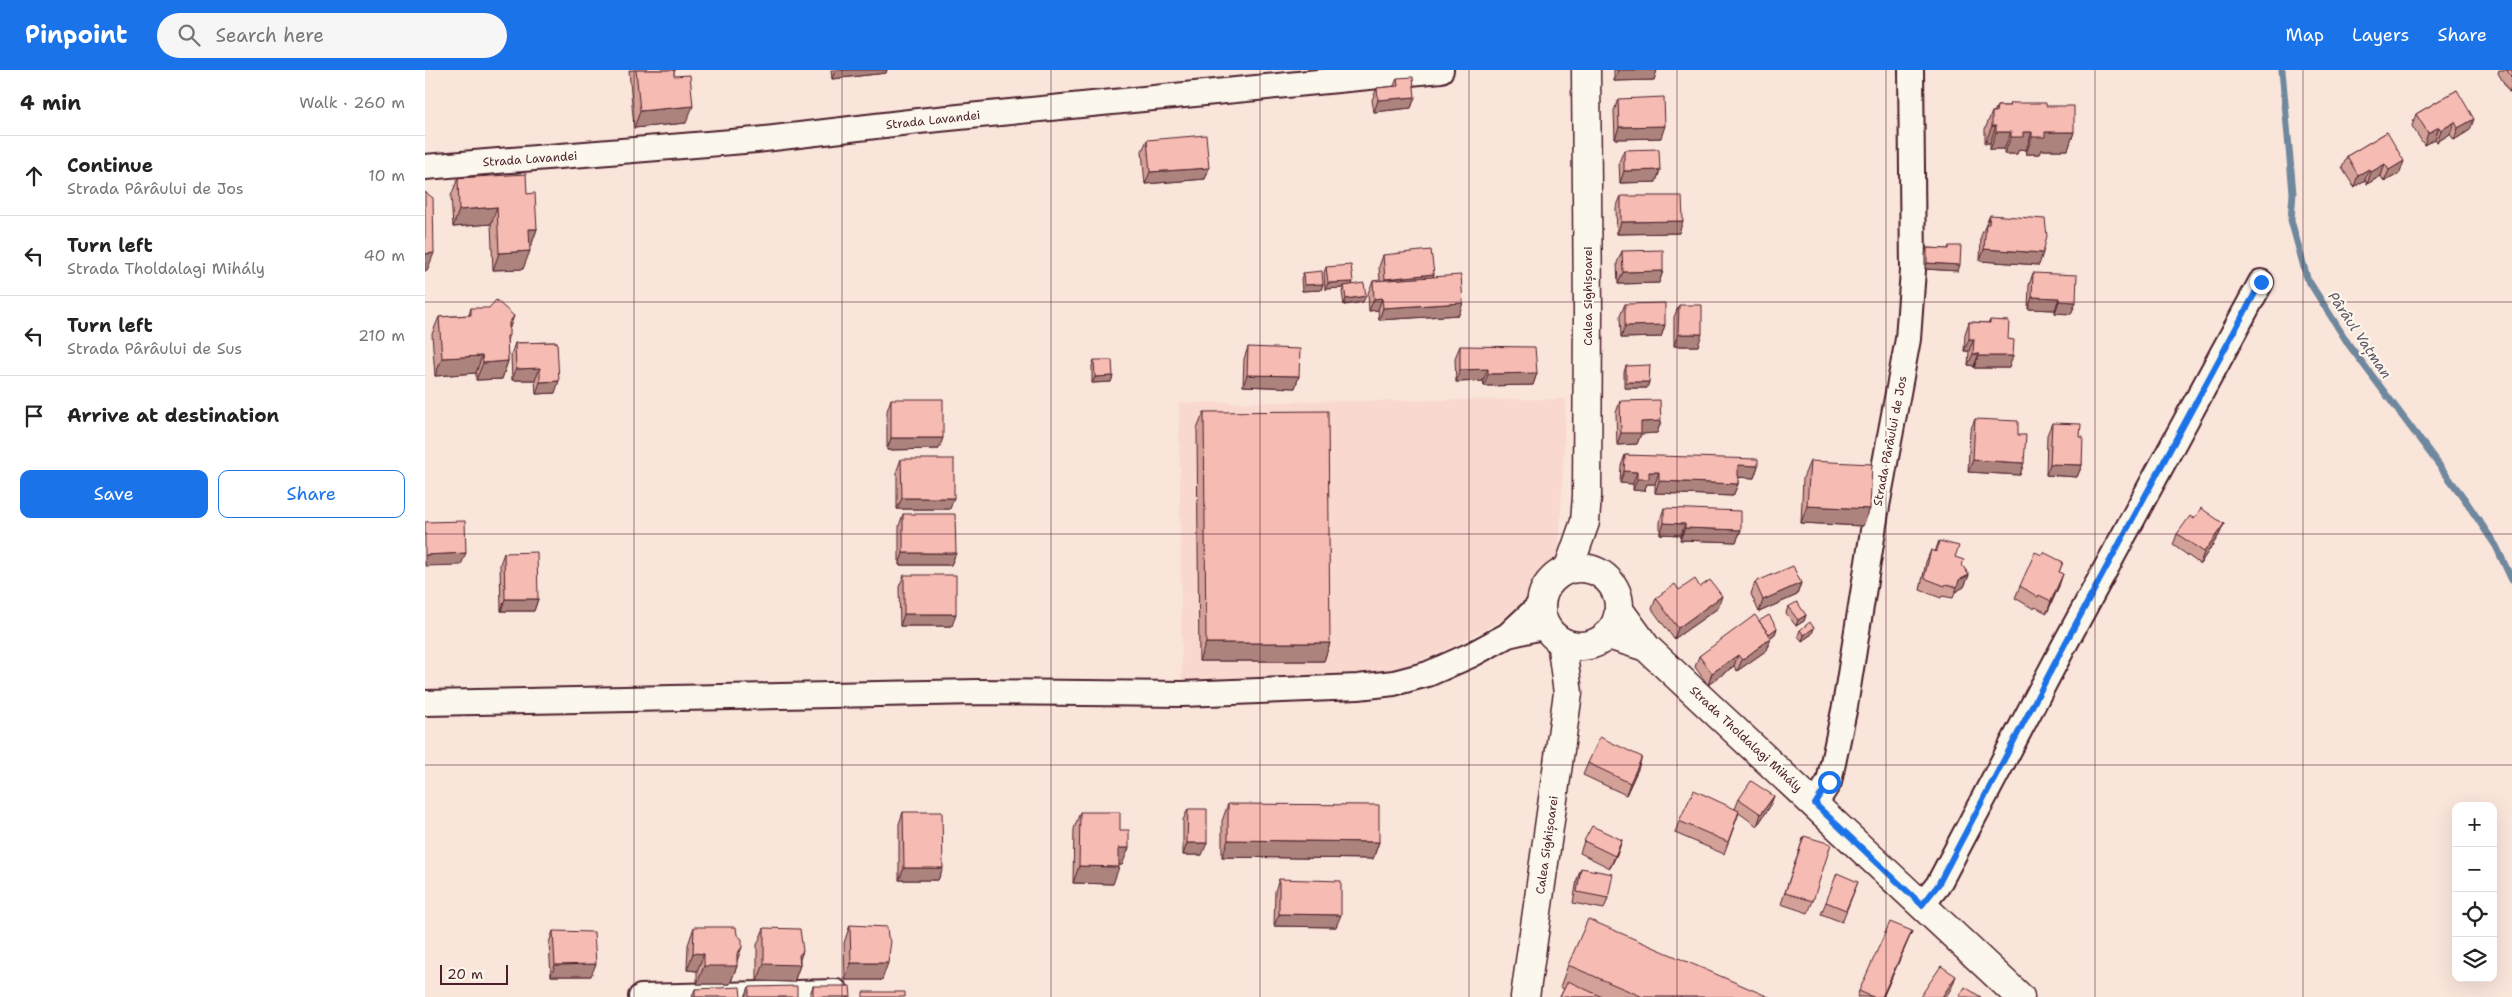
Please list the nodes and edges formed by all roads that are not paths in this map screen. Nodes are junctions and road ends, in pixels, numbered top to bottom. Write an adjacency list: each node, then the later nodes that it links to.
1 (1441, 70): 4 (street, Strada Lavandei)
2 (1586, 70): 6 (main road, Calea Sighișoarei)
3 (1911, 70): 15 (street, Strada Pârâului de Jos)
4 (425, 167)
5 (2261, 282): 16 (street)
6 (1585, 522): 7 (main road, Calea Sighișoarei); 8 (main road, Calea Sighișoarei)
7 (1567, 570): 8 (main road); 10 (main road)
8 (1599, 573): 9 (main road)
9 (1619, 610): 11 (main road); 12 (main road, Strada Tholdalagi Mihály)
10 (1549, 624): 11 (main road); 13 (main road, Calea Sighișoarei); 14 (street)
11 (1599, 640): 12 (main road, Strada Tholdalagi Mihály); 13 (main road, Calea Sighișoarei)
12 (1646, 647): 15 (main road, Strada Tholdalagi Mihály)
13 (1568, 693): 19 (main road, Calea Sighișoarei)
14 (425, 703)
15 (1815, 804): 16 (main road, Strada Tholdalagi Mihály)
16 (1922, 905): 20 (main road, Strada Tholdalagi Mihály)
17 (836, 992): 18 (street)
18 (641, 997)
19 (1525, 997)
20 (2020, 997)

